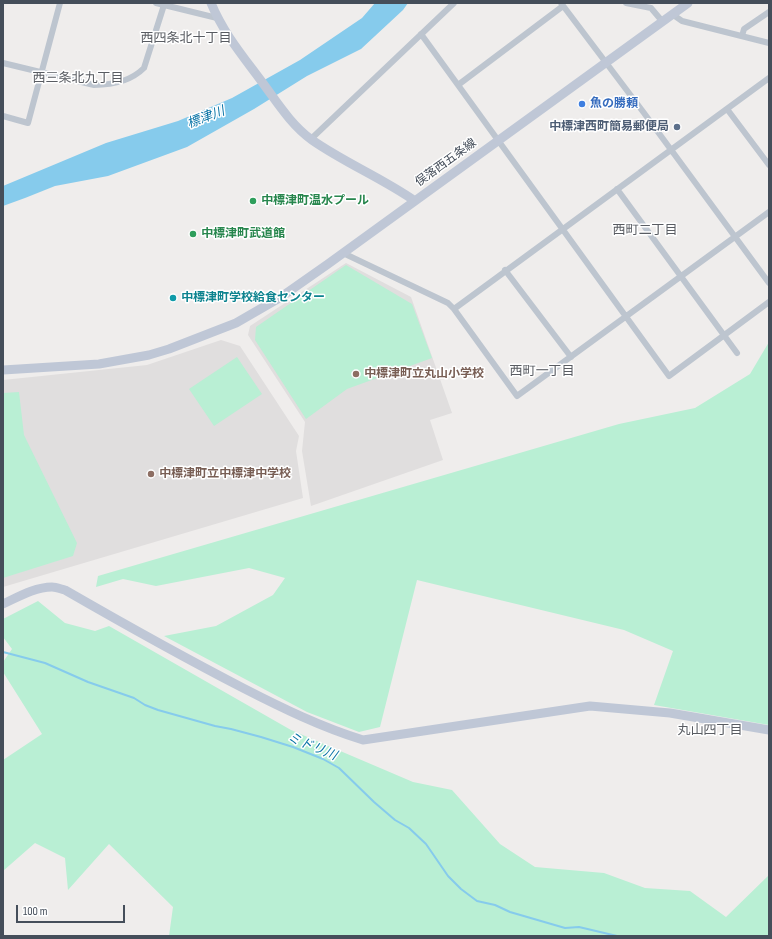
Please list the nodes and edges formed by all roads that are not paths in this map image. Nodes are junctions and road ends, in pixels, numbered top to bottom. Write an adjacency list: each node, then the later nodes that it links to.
1 (60, 3): 19 (street)
2 (156, 3): 7 (street)
3 (211, 3): 12 (street, 俣落西五条線)
4 (454, 3): 14 (street)
5 (626, 3): 9 (street)
6 (688, 3): 11 (street, 俣落西五条線)
7 (164, 5): 12 (street); 19 (street)
8 (562, 5): 17 (street); 21 (street)
9 (647, 5): 13 (street)
10 (769, 12): 15 (street)
11 (672, 14): 13 (street, 俣落西五条線); 15 (street)
12 (217, 18): 24 (street, 俣落西五条線)
13 (662, 21): 17 (street, 俣落西五条線)
14 (421, 34): 21 (street); 24 (street)
15 (742, 36): 16 (street)
16 (769, 43)
17 (606, 62): 25 (street, 俣落西五条線); 26 (street)
18 (3, 63): 19 (street)
19 (42, 73): 23 (street)
20 (769, 78): 22 (street)
21 (458, 85): 25 (street)
22 (727, 109): 26 (street); 27 (street)
23 (3, 116)
24 (311, 139): 29 (street, 俣落西五条線)
25 (499, 140): 29 (street, 俣落西五条線); 31 (street)
26 (671, 150): 28 (street); 32 (street)
27 (769, 165)
28 (617, 189): 31 (street); 35 (street)
29 (415, 201): 33 (street)
30 (769, 212): 32 (street)
31 (562, 230): 34 (street); 39 (street)
32 (735, 236): 35 (street); 36 (street)
33 (343, 253): 38 (street); 43 (street)
34 (505, 270): 38 (street); 42 (street)
35 (680, 276): 39 (street); 40 (street)
36 (769, 283)
37 (769, 302): 40 (street)
38 (454, 309): 42 (street)
39 (626, 316): 40 (street); 42 (street)
40 (724, 336): 41 (street)
41 (737, 353)
42 (571, 356)
43 (3, 370)
44 (3, 604): 45 (street)
45 (769, 730)

